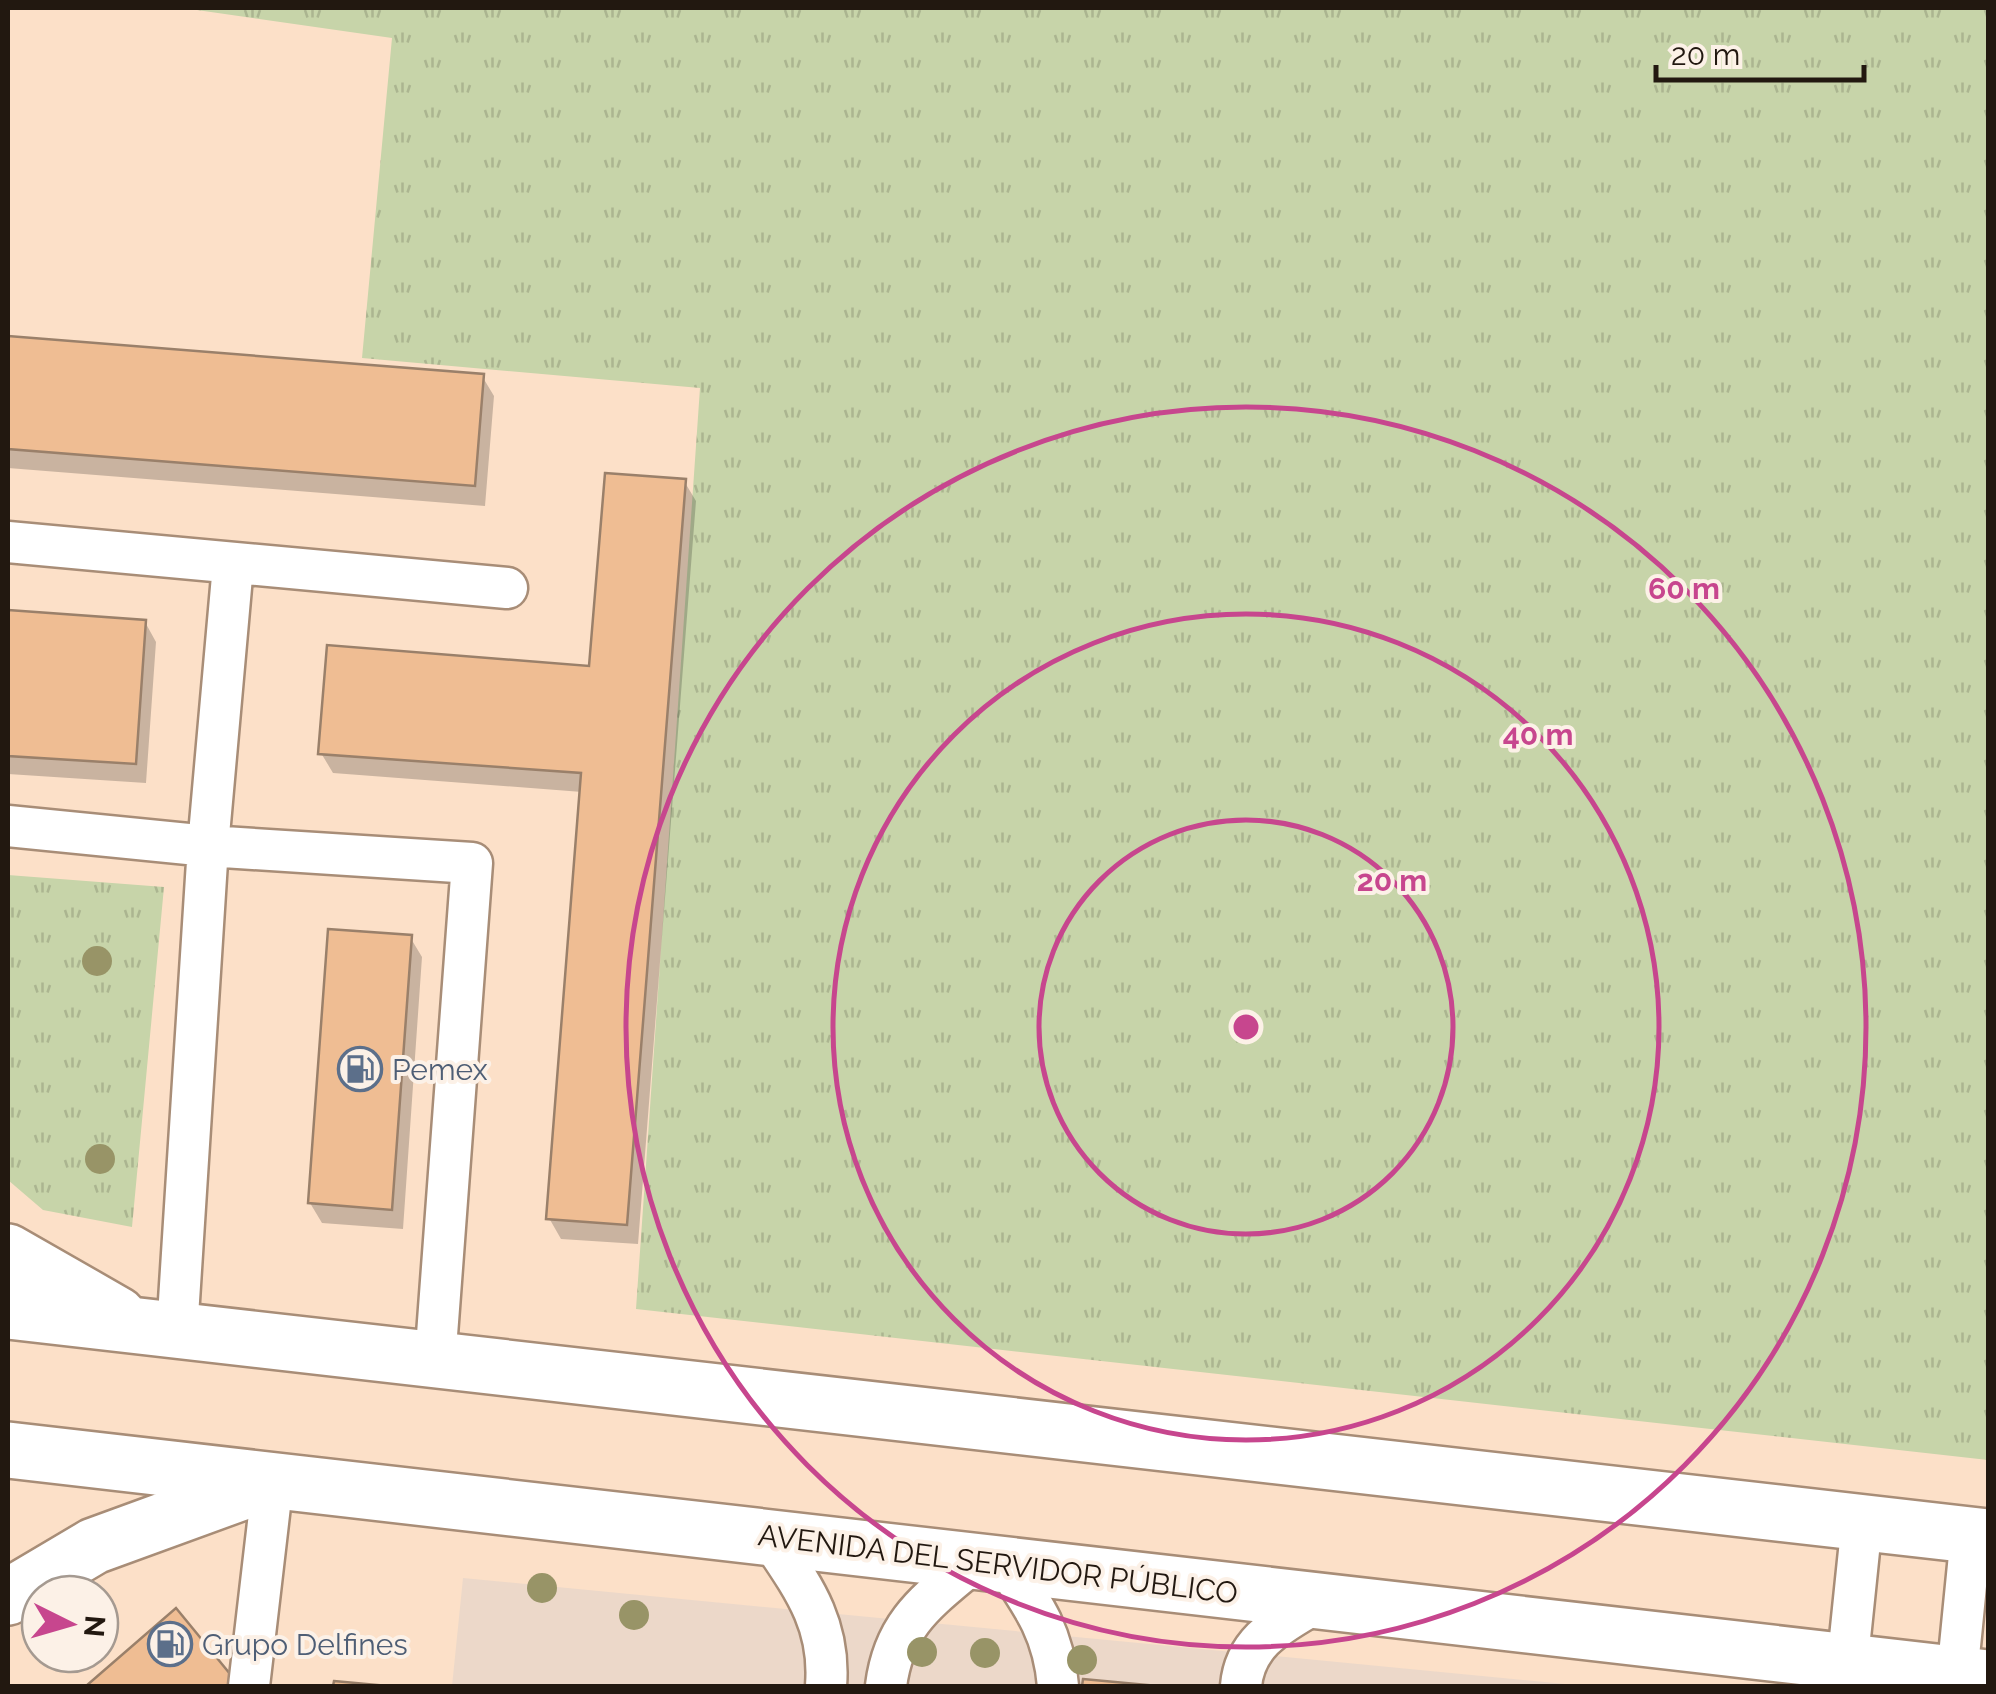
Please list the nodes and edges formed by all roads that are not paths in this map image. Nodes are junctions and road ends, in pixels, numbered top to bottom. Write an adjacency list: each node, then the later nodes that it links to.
1 (8, 542): 2 (lane)
2 (232, 564): 3 (lane); 5 (lane)
3 (508, 588)
4 (8, 826): 5 (lane)
5 (208, 846): 8 (lane); 9 (lane)
6 (8, 1252): 8 (street)
7 (8, 1311): 8 (street)
8 (160, 1330): 9 (street)
9 (435, 1362): 12 (street)
10 (8, 1450): 11 (street, AVENIDA DEL SERVIDOR PÚBLICO)
11 (273, 1480): 14 (street, AVENIDA DEL SERVIDOR PÚBLICO); 16 (street); 20 (lane)
12 (1862, 1522): 13 (street); 18 (lane)
13 (1980, 1536): 19 (lane)
14 (770, 1538): 15 (street, AVENIDA DEL SERVIDOR PÚBLICO); 21 (lane)
15 (990, 1563): 17 (street, AVENIDA DEL SERVIDOR PÚBLICO); 22 (lane); 23 (lane)
16 (8, 1597)
17 (1320, 1601): 18 (street, AVENIDA DEL SERVIDOR PÚBLICO); 24 (lane)
18 (1846, 1674): 19 (street, AVENIDA DEL SERVIDOR PÚBLICO)
19 (1967, 1680)
20 (248, 1686)
21 (826, 1686)
22 (886, 1686)
23 (1058, 1686)
24 (1241, 1686)

